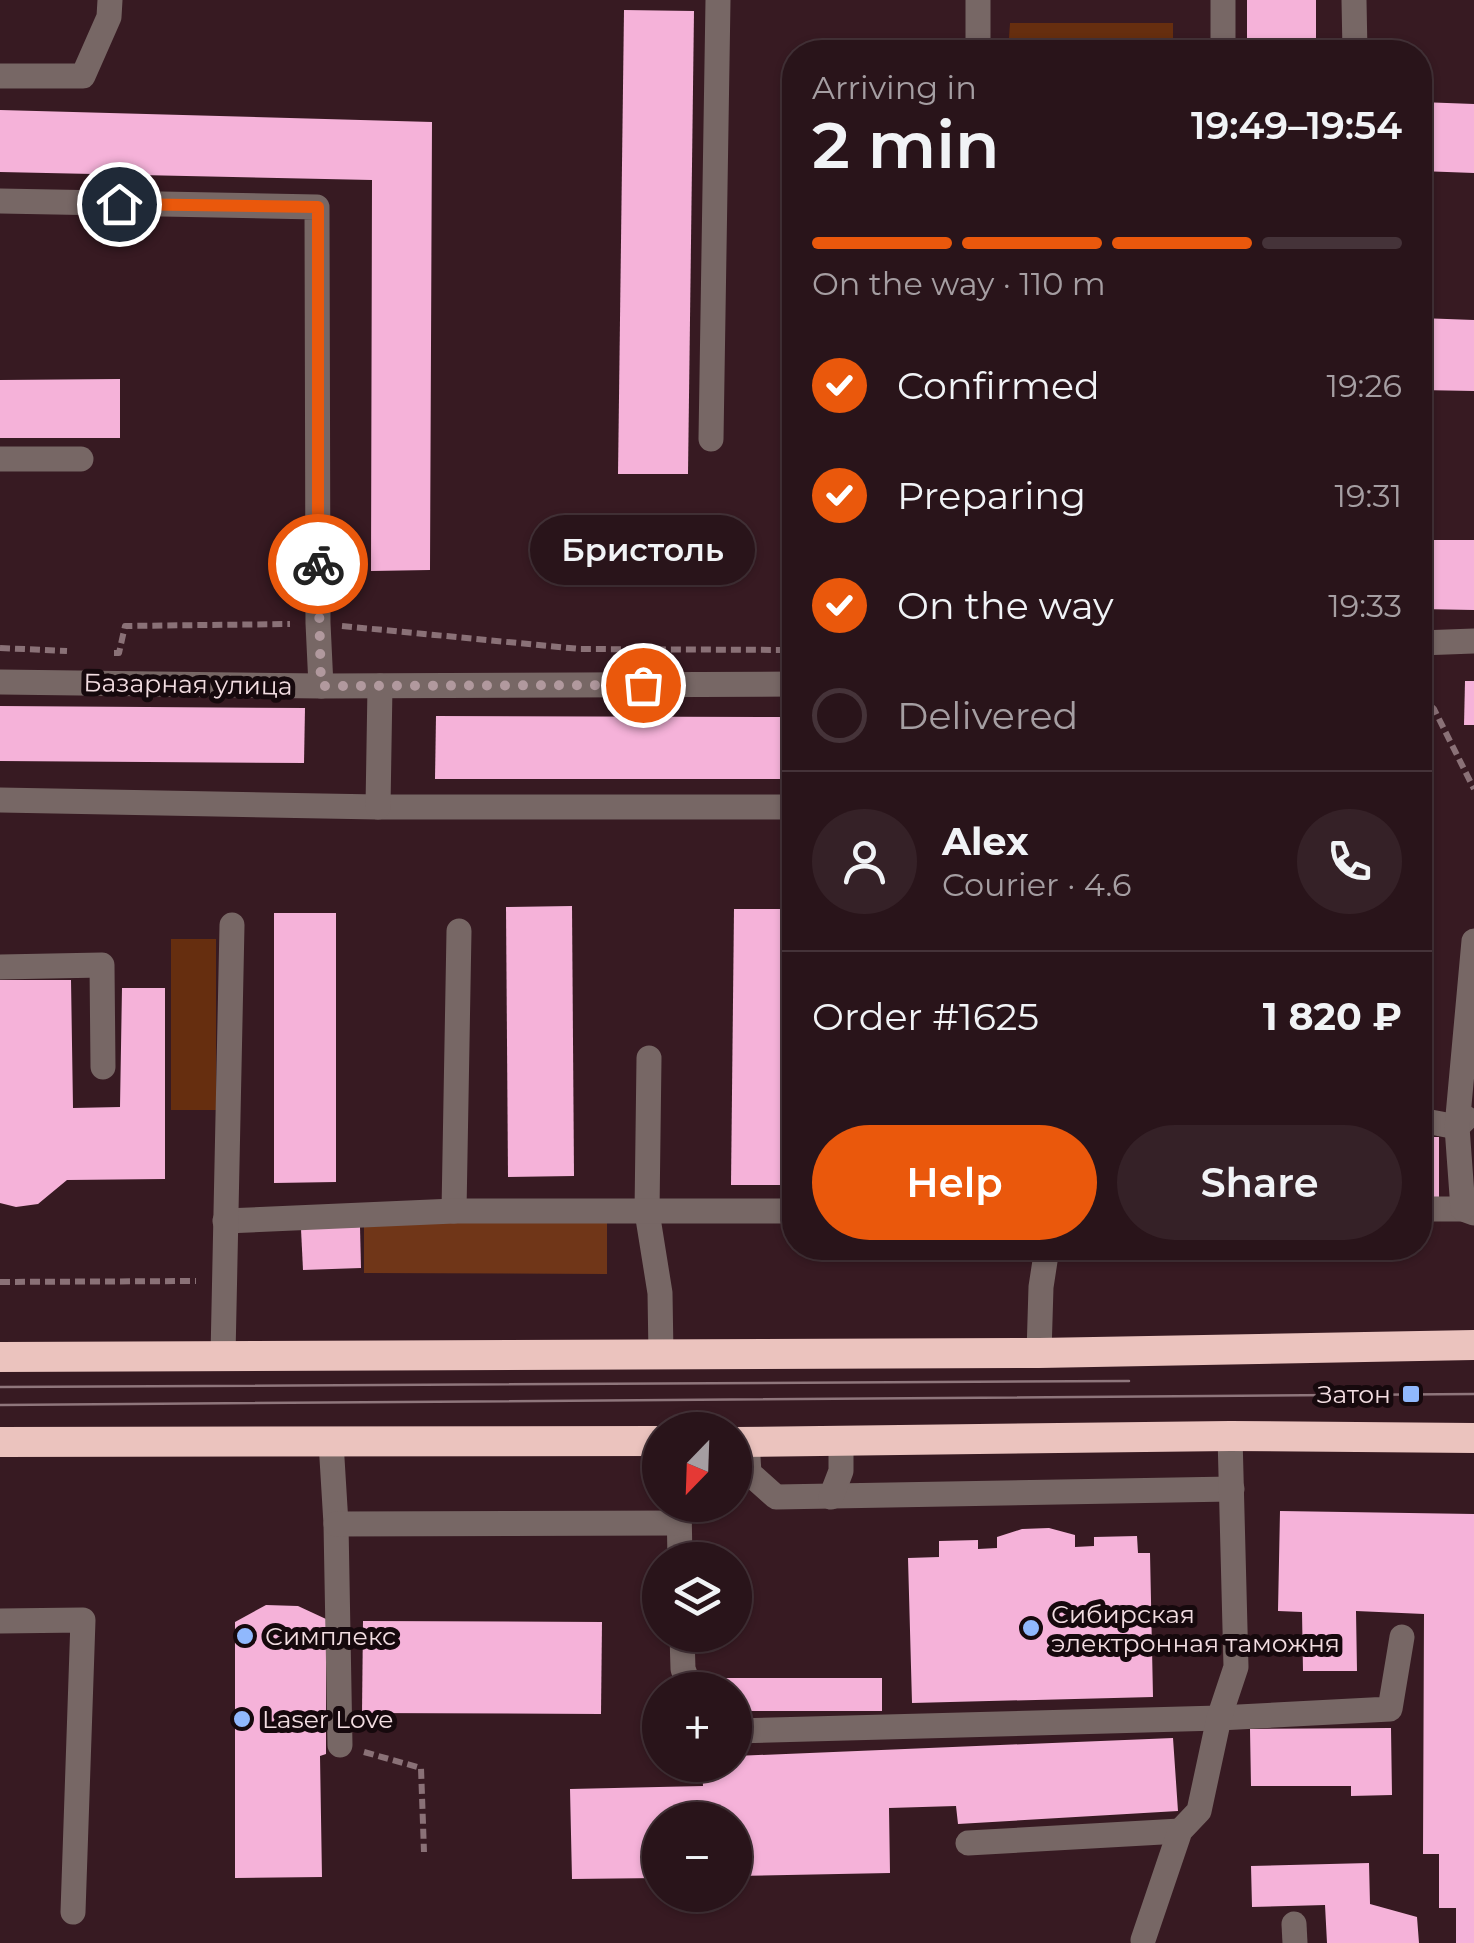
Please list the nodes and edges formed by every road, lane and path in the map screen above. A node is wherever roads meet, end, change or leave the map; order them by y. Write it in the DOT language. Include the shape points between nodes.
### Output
graph roads {
  1 [pos="110,0"];
  2 [pos="718,0"];
  3 [pos="978,0"];
  4 [pos="1223,0"];
  5 [pos="1354,0"];
  6 [pos="978,40"];
  7 [pos="1223,40"];
  8 [pos="1354,40"];
  9 [pos="0,76"];
  10 [pos="0,201"];
  11 [pos="711,439"];
  12 [pos="0,458"];
  13 [pos="81,460"];
  14 [pos="318,623"];
  15 [pos="1474,642"];
  16 [pos="1432,643"];
  17 [pos="0,648"];
  18 [pos="782,650"];
  19 [pos="80,651"];
  20 [pos="100,652"];
  21 [pos="0,682"];
  22 [pos="782,684"];
  23 [pos="321,686"];
  24 [pos="380,686"];
  25 [pos="1432,707"];
  26 [pos="1474,789"];
  27 [pos="0,800"];
  28 [pos="378,807"];
  29 [pos="782,807"];
  30 [pos="232,925"];
  31 [pos="459,931"];
  32 [pos="1474,941"];
  33 [pos="0,968"];
  34 [pos="649,1058"];
  35 [pos="103,1068"];
  36 [pos="1465,1119"];
  37 [pos="1432,1120"];
  38 [pos="1432,1210"];
  39 [pos="454,1211"];
  40 [pos="1468,1211"];
  41 [pos="647,1212"];
  42 [pos="782,1212"];
  43 [pos="225,1221"];
  44 [pos="1045,1260"];
  45 [pos="222,1281"];
  46 [pos="0,1282"];
  47 [pos="1474,1345"];
  48 [pos="1039,1352"];
  49 [pos="661,1355"];
  50 [pos="222,1356"];
  51 [pos="0,1357"];
  52 [pos="1230,1436"];
  53 [pos="1474,1438"];
  54 [pos="642,1441"];
  55 [pos="0,1442"];
  56 [pos="332,1442"];
  57 [pos="752,1442"];
  58 [pos="840,1442"];
  59 [pos="752,1476"];
  60 [pos="1232,1489"];
  61 [pos="831,1498"];
  62 [pos="642,1515"];
  63 [pos="336,1524"];
  64 [pos="0,1621"];
  65 [pos="1402,1637"];
  66 [pos="1220,1718"];
  67 [pos="752,1731"];
  68 [pos="340,1745"];
  69 [pos="1180,1831"];
  70 [pos="968,1843"];
  71 [pos="424,1852"];
  72 [pos="73,1912"];
  73 [pos="1143,1940"];
  1 -- 9 [label="street" via="83,76"];
  2 -- 11 [label="street"];
  3 -- 6 [label="street"];
  4 -- 7 [label="street"];
  5 -- 8 [label="street"];
  10 -- 14 [label="street" via="318,207"];
  12 -- 13 [label="street"];
  14 -- 18 [label="path" via="580,649"];
  14 -- 20 [label="path" via="125,626 120,653"];
  14 -- 23 [label="street"];
  15 -- 16 [label="street"];
  17 -- 19 [label="path"];
  21 -- 23 [label="street, Базарная улица"];
  22 -- 24 [label="street, Базарная улица"];
  23 -- 24 [label="street, Базарная улица"];
  24 -- 28 [label="street"];
  25 -- 26 [label="path"];
  27 -- 28 [label="street"];
  28 -- 29 [label="street"];
  30 -- 43 [label="street"];
  31 -- 39 [label="street"];
  32 -- 36 [label="street"];
  33 -- 35 [label="street" via="102,965"];
  34 -- 41 [label="street"];
  36 -- 37 [label="street"];
  36 -- 40 [label="street"];
  38 -- 40 [label="street"];
  39 -- 41 [label="street"];
  39 -- 43 [label="street"];
  41 -- 42 [label="street"];
  41 -- 49 [label="street" via="660,1293"];
  43 -- 45 [label="street"];
  44 -- 48 [label="street"];
  45 -- 46 [label="path"];
  45 -- 50 [label="street"];
  47 -- 48 [label="highway"];
  48 -- 49 [label="highway"];
  49 -- 50 [label="highway"];
  50 -- 51 [label="highway"];
  52 -- 53 [label="highway"];
  52 -- 58 [label="highway"];
  52 -- 60 [label="street"];
  54 -- 56 [label="highway"];
  55 -- 56 [label="highway"];
  56 -- 63 [label="street"];
  57 -- 58 [label="highway"];
  58 -- 61 [label="street" via="841,1471"];
  59 -- 61 [label="street" via="776,1497"];
  60 -- 61 [label="street"];
  60 -- 66 [label="street" via="1236,1668"];
  62 -- 63 [label="street"];
  63 -- 68 [label="street"];
  64 -- 72 [label="street" via="83,1620"];
  65 -- 66 [label="street" via="1390,1709"];
  66 -- 67 [label="street"];
  66 -- 69 [label="street" via="1199,1811"];
  68 -- 71 [label="path" via="421,1768"];
  69 -- 70 [label="street"];
  69 -- 73 [label="street"];
}
